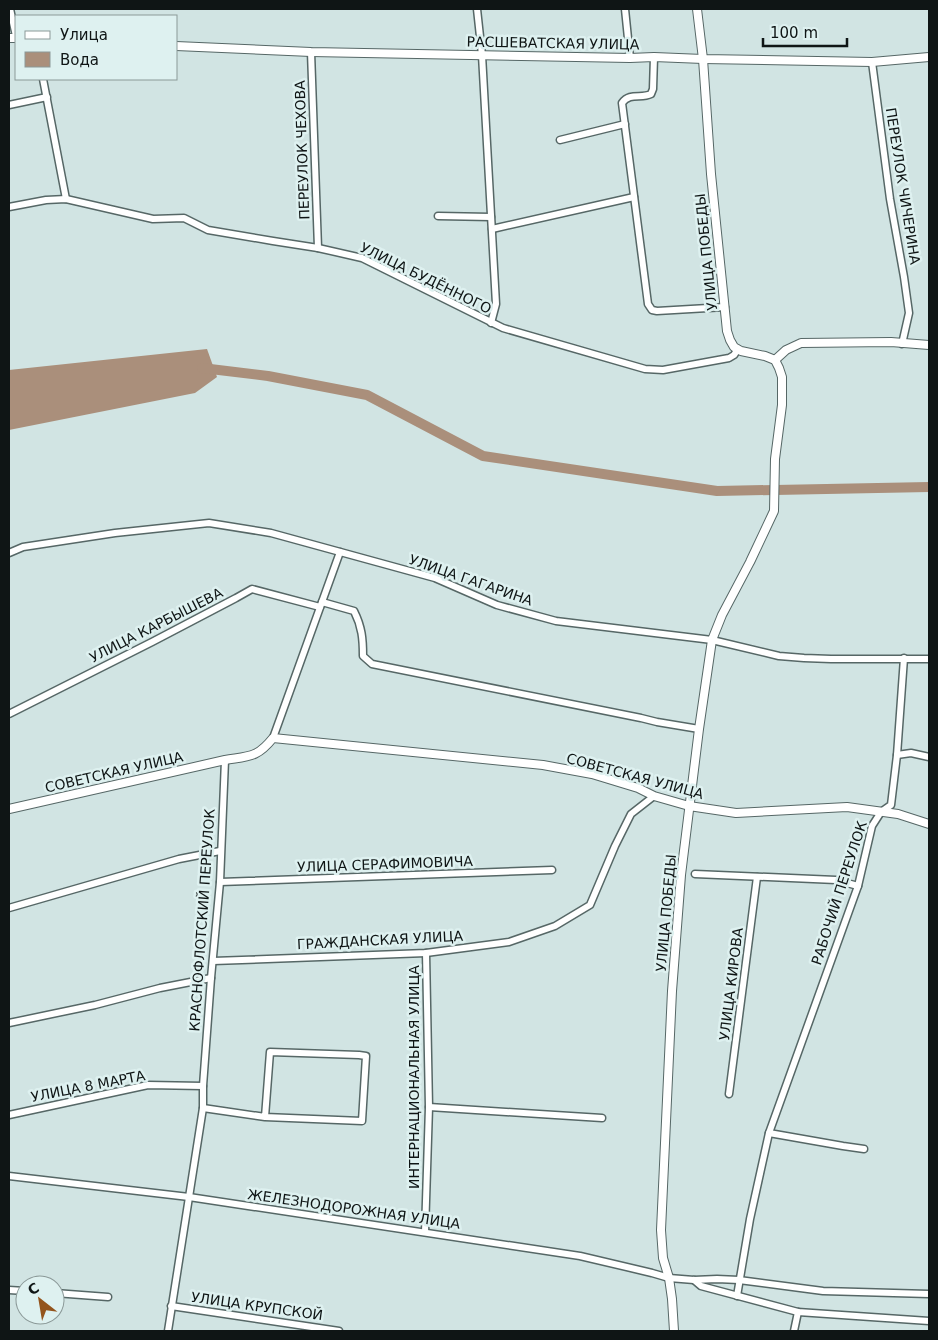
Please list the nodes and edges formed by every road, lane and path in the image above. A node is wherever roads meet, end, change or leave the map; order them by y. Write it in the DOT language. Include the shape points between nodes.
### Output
graph roads {
  1 [pos="10,9"];
  2 [pos="477,9"];
  3 [pos="625,9"];
  4 [pos="697,9"];
  5 [pos="15,32"];
  6 [pos="178,46"];
  7 [pos="311,52"];
  8 [pos="482,55"];
  9 [pos="654,57"];
  10 [pos="929,57"];
  11 [pos="630,58"];
  12 [pos="703,59"];
  13 [pos="872,62"];
  14 [pos="43,80"];
  15 [pos="46,97"];
  16 [pos="9,105"];
  17 [pos="625,124"];
  18 [pos="560,140"];
  19 [pos="634,197"];
  20 [pos="66,199"];
  21 [pos="9,207"];
  22 [pos="438,216"];
  23 [pos="491,217"];
  24 [pos="492,228"];
  25 [pos="318,248"];
  26 [pos="725,308"];
  27 [pos="491,323"];
  28 [pos="902,344"];
  29 [pos="929,345"];
  30 [pos="738,349"];
  31 [pos="775,360"];
  32 [pos="340,552"];
  33 [pos="9,553"];
  34 [pos="321,604"];
  35 [pos="712,640"];
  36 [pos="904,658"];
  37 [pos="929,658"];
  38 [pos="9,714"];
  39 [pos="698,729"];
  40 [pos="273,738"];
  41 [pos="898,755"];
  42 [pos="929,757"];
  43 [pos="225,760"];
  44 [pos="654,796"];
  45 [pos="689,806"];
  46 [pos="9,809"];
  47 [pos="881,812"];
  48 [pos="929,824"];
  49 [pos="220,851"];
  50 [pos="552,870"];
  51 [pos="695,874"];
  52 [pos="757,877"];
  53 [pos="220,882"];
  54 [pos="858,886"];
  55 [pos="9,908"];
  56 [pos="426,953"];
  57 [pos="213,961"];
  58 [pos="211,978"];
  59 [pos="9,1023"];
  60 [pos="203,1086"];
  61 [pos="729,1094"];
  62 [pos="429,1107"];
  63 [pos="203,1108"];
  64 [pos="9,1115"];
  65 [pos="265,1117"];
  66 [pos="602,1118"];
  67 [pos="769,1133"];
  68 [pos="864,1149"];
  69 [pos="9,1176"];
  70 [pos="189,1197"];
  71 [pos="425,1232"];
  72 [pos="669,1278"];
  73 [pos="694,1280"];
  74 [pos="739,1280"];
  75 [pos="65,1294"];
  76 [pos="929,1294"];
  77 [pos="737,1296"];
  78 [pos="108,1297"];
  79 [pos="171,1306"];
  80 [pos="798,1312"];
  81 [pos="929,1321"];
  82 [pos="168,1331"];
  83 [pos="339,1331"];
  84 [pos="674,1331"];
  85 [pos="794,1331"];
  1 -- 5 [label="street"];
  2 -- 8 [label="street"];
  3 -- 11 [label="street"];
  4 -- 12 [label="street, УЛИЦА ПОБЕДЫ"];
  6 -- 7 [label="street, РАСШЕВАТСКАЯ УЛИЦА"];
  7 -- 8 [label="street, РАСШЕВАТСКАЯ УЛИЦА"];
  7 -- 25 [label="street, ПЕРЕУЛОК ЧЕХОВА"];
  8 -- 11 [label="street, РАСШЕВАТСКАЯ УЛИЦА"];
  8 -- 23 [label="street"];
  9 -- 11 [label="street, РАСШЕВАТСКАЯ УЛИЦА"];
  9 -- 12 [label="street, РАСШЕВАТСКАЯ УЛИЦА"];
  9 -- 17 [label="street" via="651,94 626,98 622,103"];
  10 -- 13 [label="street, РАСШЕВАТСКАЯ УЛИЦА"];
  12 -- 13 [label="street, РАСШЕВАТСКАЯ УЛИЦА"];
  12 -- 26 [label="street, УЛИЦА ПОБЕДЫ"];
  13 -- 28 [label="street, ПЕРЕУЛОК ЧИЧЕРИНА" via="909,313"];
  14 -- 15 [label="street"];
  15 -- 16 [label="street"];
  15 -- 20 [label="street"];
  17 -- 18 [label="street"];
  17 -- 19 [label="street"];
  19 -- 24 [label="street"];
  19 -- 26 [label="street" via="648,304 652,310"];
  20 -- 21 [label="street, УЛИЦА БУДЁННОГО"];
  20 -- 25 [label="street, УЛИЦА БУДЁННОГО" via="153,219 184,218 208,230"];
  22 -- 23 [label="street"];
  23 -- 24 [label="street"];
  24 -- 27 [label="street" via="496,304"];
  25 -- 27 [label="street, УЛИЦА БУДЁННОГО" via="362,258"];
  26 -- 30 [label="street, УЛИЦА ПОБЕДЫ" via="727,332"];
  27 -- 30 [label="street, УЛИЦА БУДЁННОГО" via="645,369 664,370 729,358"];
  28 -- 29 [label="street"];
  28 -- 31 [label="street" via="801,343"];
  30 -- 31 [label="street"];
  31 -- 35 [label="street, УЛИЦА ПОБЕДЫ" via="782,377 782,405 774,459 774,512"];
  32 -- 33 [label="street, УЛИЦА ГАГАРИНА" via="271,534 208,523 23,547"];
  32 -- 34 [label="street"];
  32 -- 35 [label="street, УЛИЦА ГАГАРИНА" via="435,578 497,605 556,621"];
  34 -- 38 [label="street, УЛИЦА КАРБЫШЕВА" via="252,589"];
  34 -- 39 [label="street, УЛИЦА КАРБЫШЕВА" via="354,611 360,623 363,656 372,664"];
  34 -- 40 [label="street"];
  35 -- 36 [label="street, УЛИЦА ГАГАРИНА" via="779,656"];
  35 -- 39 [label="street, УЛИЦА ПОБЕДЫ"];
  36 -- 37 [label="street, УЛИЦА ГАГАРИНА"];
  36 -- 41 [label="street, РАБОЧИЙ ПЕРЕУЛОК"];
  39 -- 45 [label="street, УЛИЦА ПОБЕДЫ"];
  40 -- 43 [label="street" via="260,752"];
  40 -- 44 [label="street, СОВЕТСКАЯ УЛИЦА" via="543,765 592,774"];
  41 -- 42 [label="street" via="911,753"];
  41 -- 47 [label="street, РАБОЧИЙ ПЕРЕУЛОК" via="891,805"];
  43 -- 46 [label="street, СОВЕТСКАЯ УЛИЦА"];
  43 -- 49 [label="street, КРАСНОФЛОТСКИЙ ПЕРЕУЛОК"];
  44 -- 45 [label="street, СОВЕТСКАЯ УЛИЦА"];
  44 -- 56 [label="street, ГРАЖДАНСКАЯ УЛИЦА" via="632,814 590,905 555,926 509,942"];
  45 -- 47 [label="street, СОВЕТСКАЯ УЛИЦА" via="736,812 847,807"];
  45 -- 72 [label="street, УЛИЦА ПОБЕДЫ" via="672,991 661,1230"];
  47 -- 48 [label="street, СОВЕТСКАЯ УЛИЦА"];
  47 -- 54 [label="street, РАБОЧИЙ ПЕРЕУЛОК" via="872,826"];
  49 -- 53 [label="street, КРАСНОФЛОТСКИЙ ПЕРЕУЛОК"];
  49 -- 55 [label="street" via="179,859"];
  50 -- 53 [label="street, УЛИЦА СЕРАФИМОВИЧА"];
  51 -- 52 [label="street"];
  52 -- 54 [label="street" via="836,880"];
  52 -- 61 [label="street, УЛИЦА КИРОВА"];
  53 -- 57 [label="street, КРАСНОФЛОТСКИЙ ПЕРЕУЛОК"];
  54 -- 67 [label="street, РАБОЧИЙ ПЕРЕУЛОК"];
  56 -- 57 [label="street, ГРАЖДАНСКАЯ УЛИЦА"];
  56 -- 62 [label="street, ИНТЕРНАЦИОНАЛЬНАЯ УЛИЦА"];
  57 -- 58 [label="street, КРАСНОФЛОТСКИЙ ПЕРЕУЛОК"];
  58 -- 59 [label="street"];
  58 -- 60 [label="street, КРАСНОФЛОТСКИЙ ПЕРЕУЛОК"];
  60 -- 63 [label="street, КРАСНОФЛОТСКИЙ ПЕРЕУЛОК"];
  60 -- 64 [label="street, УЛИЦА 8 МАРТА" via="148,1085"];
  62 -- 66 [label="street"];
  62 -- 71 [label="street, ИНТЕРНАЦИОНАЛЬНАЯ УЛИЦА"];
  63 -- 65 [label="street"];
  63 -- 70 [label="street, КРАСНОФЛОТСКИЙ ПЕРЕУЛОК"];
  65 -- 65 [label="street" via="270,1052 366,1056 362,1121"];
  67 -- 68 [label="street"];
  67 -- 74 [label="street, РАБОЧИЙ ПЕРЕУЛОК"];
  69 -- 70 [label="street, ЖЕЛЕЗНОДОРОЖНАЯ УЛИЦА"];
  70 -- 71 [label="street, ЖЕЛЕЗНОДОРОЖНАЯ УЛИЦА"];
  70 -- 79 [label="street, КРАСНОФЛОТСКИЙ ПЕРЕУЛОК"];
  71 -- 72 [label="street, ЖЕЛЕЗНОДОРОЖНАЯ УЛИЦА" via="580,1256"];
  72 -- 73 [label="street, ЖЕЛЕЗНОДОРОЖНАЯ УЛИЦА"];
  72 -- 84 [label="street, УЛИЦА ПОБЕДЫ"];
  73 -- 74 [label="street, ЖЕЛЕЗНОДОРОЖНАЯ УЛИЦА"];
  73 -- 77 [label="street, ЖЕЛЕЗНОДОРОЖНАЯ УЛИЦА" via="701,1286"];
  74 -- 76 [label="street, ЖЕЛЕЗНОДОРОЖНАЯ УЛИЦА" via="823,1291"];
  74 -- 77 [label="street, РАБОЧИЙ ПЕРЕУЛОК"];
  75 -- 78 [label="street"];
  77 -- 80 [label="street, ЖЕЛЕЗНОДОРОЖНАЯ УЛИЦА"];
  79 -- 82 [label="street, КРАСНОФЛОТСКИЙ ПЕРЕУЛОК"];
  79 -- 83 [label="street, УЛИЦА КРУПСКОЙ"];
  80 -- 81 [label="street, ЖЕЛЕЗНОДОРОЖНАЯ УЛИЦА"];
  80 -- 85 [label="street"];
}
